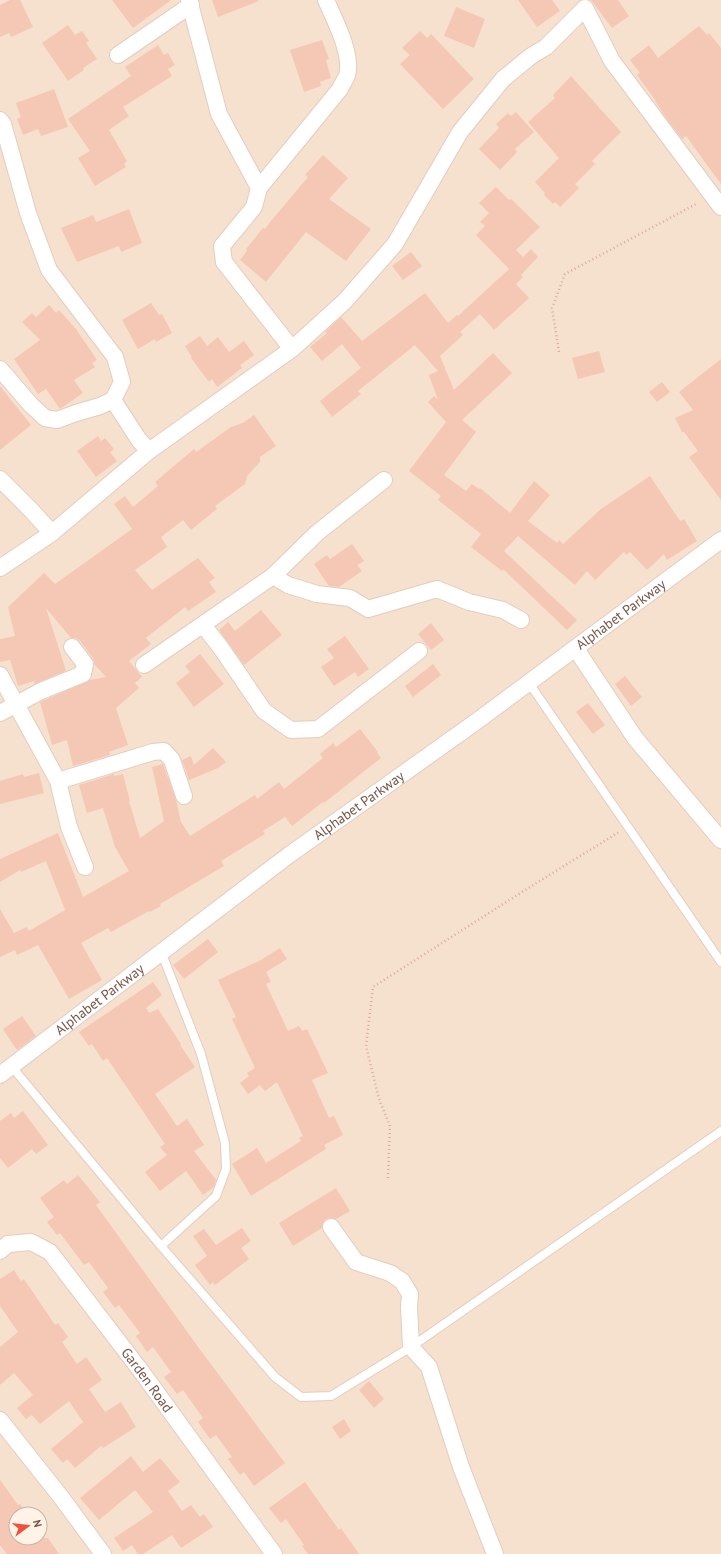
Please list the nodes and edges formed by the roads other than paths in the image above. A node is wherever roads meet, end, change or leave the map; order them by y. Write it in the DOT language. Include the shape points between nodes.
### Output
graph roads {
  1 [pos="326,0"];
  2 [pos="190,2"];
  3 [pos="583,4"];
  4 [pos="118,55"];
  5 [pos="0,120"];
  6 [pos="259,188"];
  7 [pos="717,201"];
  8 [pos="292,349"];
  9 [pos="0,369"];
  10 [pos="113,400"];
  11 [pos="149,451"];
  12 [pos="0,479"];
  13 [pos="384,480"];
  14 [pos="52,533"];
  15 [pos="721,540"];
  16 [pos="0,568"];
  17 [pos="273,576"];
  18 [pos="521,620"];
  19 [pos="203,625"];
  20 [pos="72,647"];
  21 [pos="576,649"];
  22 [pos="419,651"];
  23 [pos="144,665"];
  24 [pos="0,675"];
  25 [pos="529,683"];
  26 [pos="16,705"];
  27 [pos="0,713"];
  28 [pos="58,781"];
  29 [pos="184,796"];
  30 [pos="721,840"];
  31 [pos="85,868"];
  32 [pos="162,954"];
  33 [pos="721,962"];
  34 [pos="6,1071"];
  35 [pos="721,1131"];
  36 [pos="331,1227"];
  37 [pos="161,1246"];
  38 [pos="0,1250"];
  39 [pos="410,1347"];
  40 [pos="0,1420"];
  41 [pos="103,1554"];
  42 [pos="274,1554"];
  43 [pos="495,1554"];
  1 -- 6 [label="street" via="345,47 347,75 340,89"];
  2 -- 4 [label="street"];
  2 -- 6 [label="street" via="219,114"];
  3 -- 7 [label="street" via="612,61"];
  3 -- 8 [label="street" via="546,47 504,79 460,132 395,244 345,301"];
  5 -- 10 [label="street" via="28,213 49,270 115,357 122,382"];
  6 -- 8 [label="street" via="254,207 222,246 224,262"];
  8 -- 11 [label="street"];
  9 -- 10 [label="street" via="45,418 57,420"];
  10 -- 11 [label="street"];
  11 -- 14 [label="street"];
  12 -- 14 [label="street"];
  13 -- 17 [label="street" via="317,533"];
  14 -- 16 [label="street"];
  15 -- 21 [label="street, Alphabet Parkway"];
  17 -- 18 [label="street" via="288,585 317,594 350,598 368,609 438,589 469,602 503,610"];
  17 -- 19 [label="street"];
  19 -- 22 [label="street" via="264,711 291,730 318,729"];
  19 -- 23 [label="street"];
  20 -- 26 [label="street" via="85,664 83,674 41,691"];
  21 -- 25 [label="street, Alphabet Parkway"];
  21 -- 30 [label="street" via="635,738"];
  24 -- 26 [label="street"];
  25 -- 32 [label="street, Alphabet Parkway" via="289,856"];
  25 -- 33 [label="lane"];
  26 -- 27 [label="street"];
  26 -- 28 [label="street"];
  28 -- 29 [label="street" via="153,752 164,751 172,760"];
  28 -- 31 [label="street" via="69,827"];
  32 -- 34 [label="street, Alphabet Parkway"];
  32 -- 37 [label="lane" via="201,1054 225,1143 226,1169 216,1196"];
  34 -- 37 [label="lane"];
  35 -- 39 [label="lane"];
  36 -- 39 [label="street" via="356,1262 390,1273 402,1281 410,1294"];
  37 -- 39 [label="lane" via="275,1377 300,1397 331,1396"];
  38 -- 42 [label="street, Garden Road" via="8,1244 31,1242 50,1252 141,1371"];
  39 -- 43 [label="street" via="429,1367 461,1467"];
  40 -- 41 [label="street"];
}
